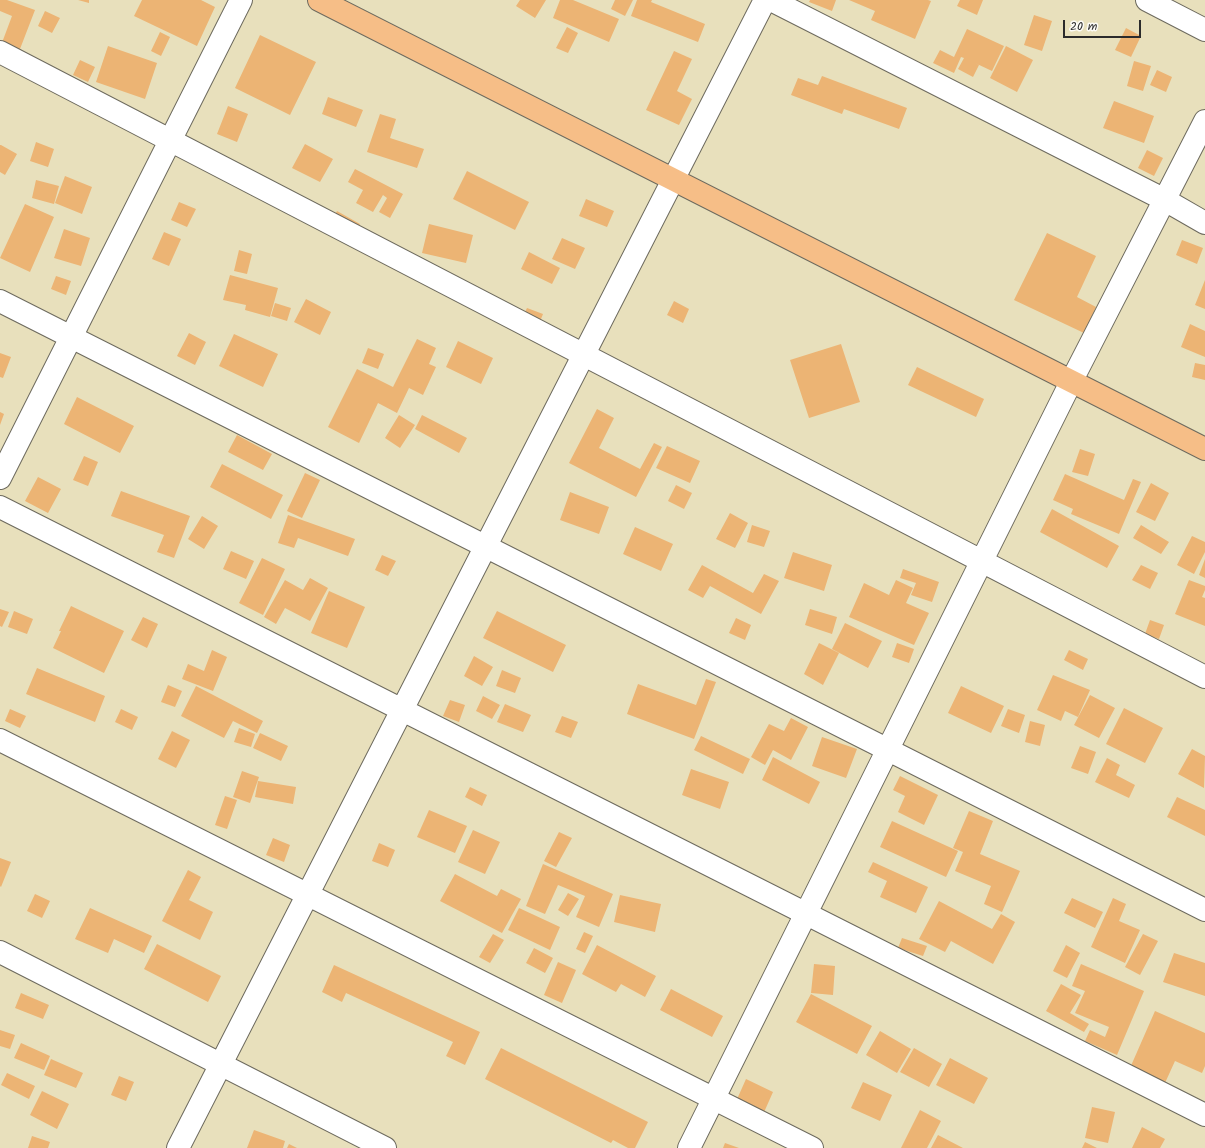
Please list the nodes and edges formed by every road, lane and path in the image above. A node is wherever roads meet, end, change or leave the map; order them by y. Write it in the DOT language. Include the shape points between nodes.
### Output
graph roads {
  1 [pos="241,0"];
  2 [pos="319,0"];
  3 [pos="765,0"];
  4 [pos="771,0"];
  5 [pos="1147,0"];
  6 [pos="1205,30"];
  7 [pos="0,52"];
  8 [pos="1205,122"];
  9 [pos="170,140"];
  10 [pos="673,180"];
  11 [pos="1165,200"];
  12 [pos="1205,222"];
  13 [pos="0,301"];
  14 [pos="71,337"];
  15 [pos="584,355"];
  16 [pos="1071,382"];
  17 [pos="1205,449"];
  18 [pos="0,478"];
  19 [pos="0,507"];
  20 [pos="486,547"];
  21 [pos="982,561"];
  22 [pos="1205,677"];
  23 [pos="402,710"];
  24 [pos="0,740"];
  25 [pos="888,750"];
  26 [pos="308,895"];
  27 [pos="1205,910"];
  28 [pos="806,914"];
  29 [pos="0,952"];
  30 [pos="221,1064"];
  31 [pos="714,1099"];
  32 [pos="1205,1115"];
  33 [pos="178,1148"];
  34 [pos="385,1148"];
  35 [pos="689,1148"];
  36 [pos="812,1148"];
  1 -- 9 [label="street"];
  2 -- 10 [label="main road"];
  3 -- 10 [label="street"];
  4 -- 11 [label="street"];
  5 -- 6 [label="street"];
  7 -- 9 [label="street"];
  8 -- 11 [label="street"];
  9 -- 14 [label="street"];
  9 -- 15 [label="street"];
  10 -- 15 [label="street"];
  10 -- 16 [label="main road"];
  11 -- 12 [label="street"];
  11 -- 16 [label="street"];
  13 -- 14 [label="street"];
  14 -- 18 [label="street"];
  14 -- 20 [label="street"];
  15 -- 20 [label="street"];
  15 -- 21 [label="street"];
  16 -- 17 [label="main road"];
  16 -- 21 [label="street"];
  19 -- 23 [label="street"];
  20 -- 23 [label="street"];
  20 -- 25 [label="street"];
  21 -- 22 [label="street"];
  21 -- 25 [label="street"];
  23 -- 26 [label="street"];
  23 -- 28 [label="street"];
  24 -- 26 [label="street"];
  25 -- 27 [label="street"];
  25 -- 28 [label="street"];
  26 -- 30 [label="street"];
  26 -- 31 [label="street"];
  28 -- 31 [label="street"];
  28 -- 32 [label="street"];
  29 -- 30 [label="street"];
  30 -- 33 [label="street"];
  30 -- 34 [label="street"];
  31 -- 35 [label="street"];
  31 -- 36 [label="street"];
}
